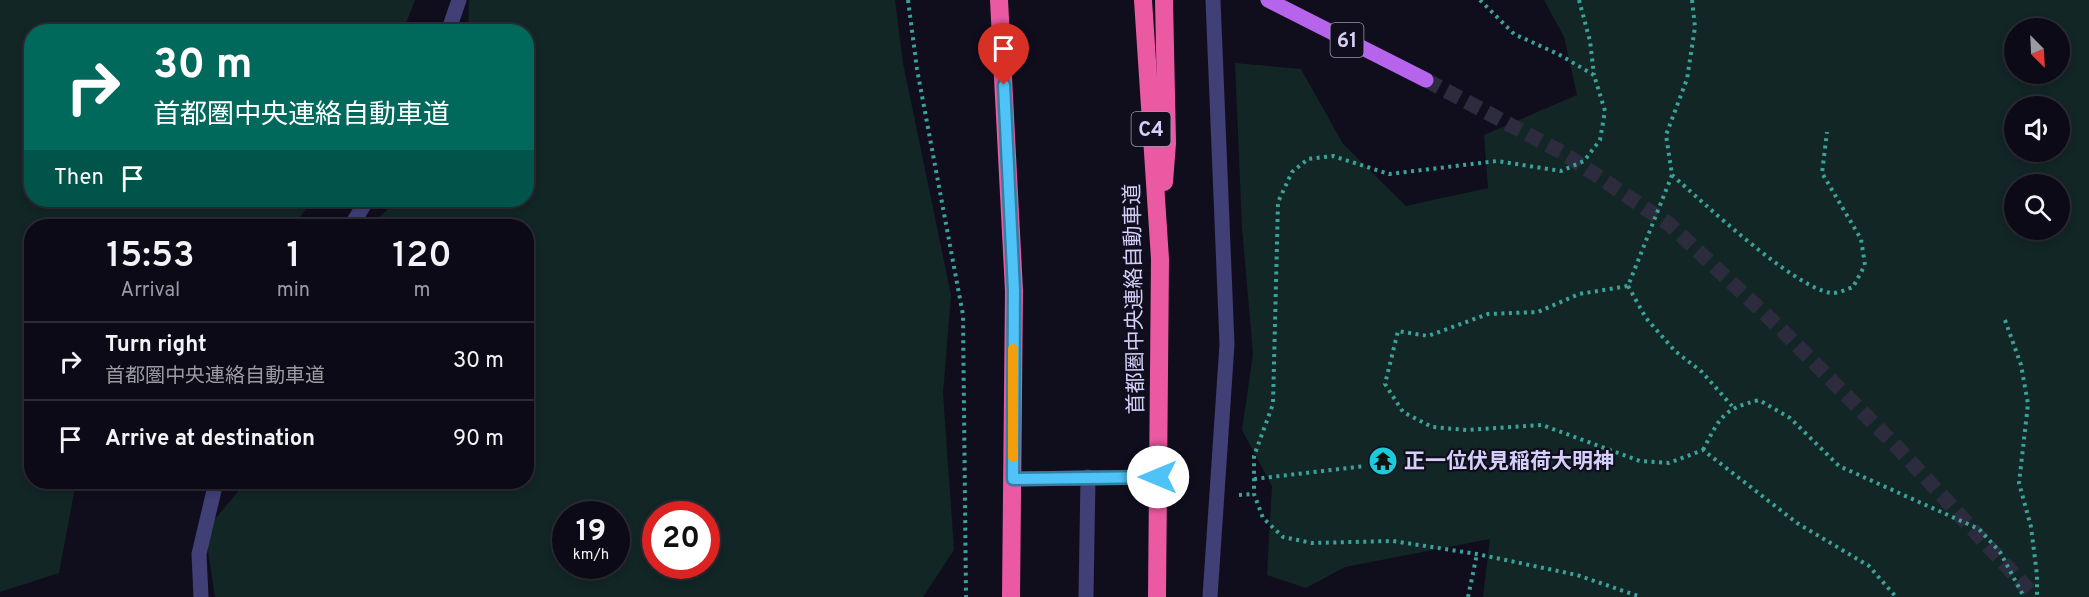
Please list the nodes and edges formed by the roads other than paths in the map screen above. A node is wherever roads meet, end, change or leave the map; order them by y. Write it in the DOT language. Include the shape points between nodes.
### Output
graph roads {
  1 [pos="459,0"];
  2 [pos="1143,0"];
  3 [pos="1164,0"];
  4 [pos="1214,0"];
  5 [pos="1271,1"];
  6 [pos="999,5"];
  7 [pos="451,24"];
  8 [pos="1426,80"];
  9 [pos="1160,259"];
  10 [pos="1088,477"];
  11 [pos="1158,477"];
  12 [pos="1013,479"];
  13 [pos="214,489"];
  14 [pos="201,597"];
  15 [pos="1011,597"];
  16 [pos="1086,597"];
  17 [pos="1157,597"];
  18 [pos="1210,597"];
  1 -- 7 [label="street"];
  2 -- 9 [label="highway, 首都圏中央連絡自動車道 / C4"];
  3 -- 9 [label="highway" via="1167,143"];
  4 -- 18 [label="street" via="1227,344"];
  5 -- 8 [label="main road, 61"];
  6 -- 12 [label="highway" via="1014,291"];
  9 -- 11 [label="highway, 首都圏中央連絡自動車道 / C4"];
  10 -- 11 [label="street"];
  10 -- 12 [label="street"];
  10 -- 16 [label="street"];
  11 -- 17 [label="highway, 首都圏中央連絡自動車道 / C4"];
  12 -- 15 [label="highway"];
  13 -- 14 [label="street" via="198,554"];
}
